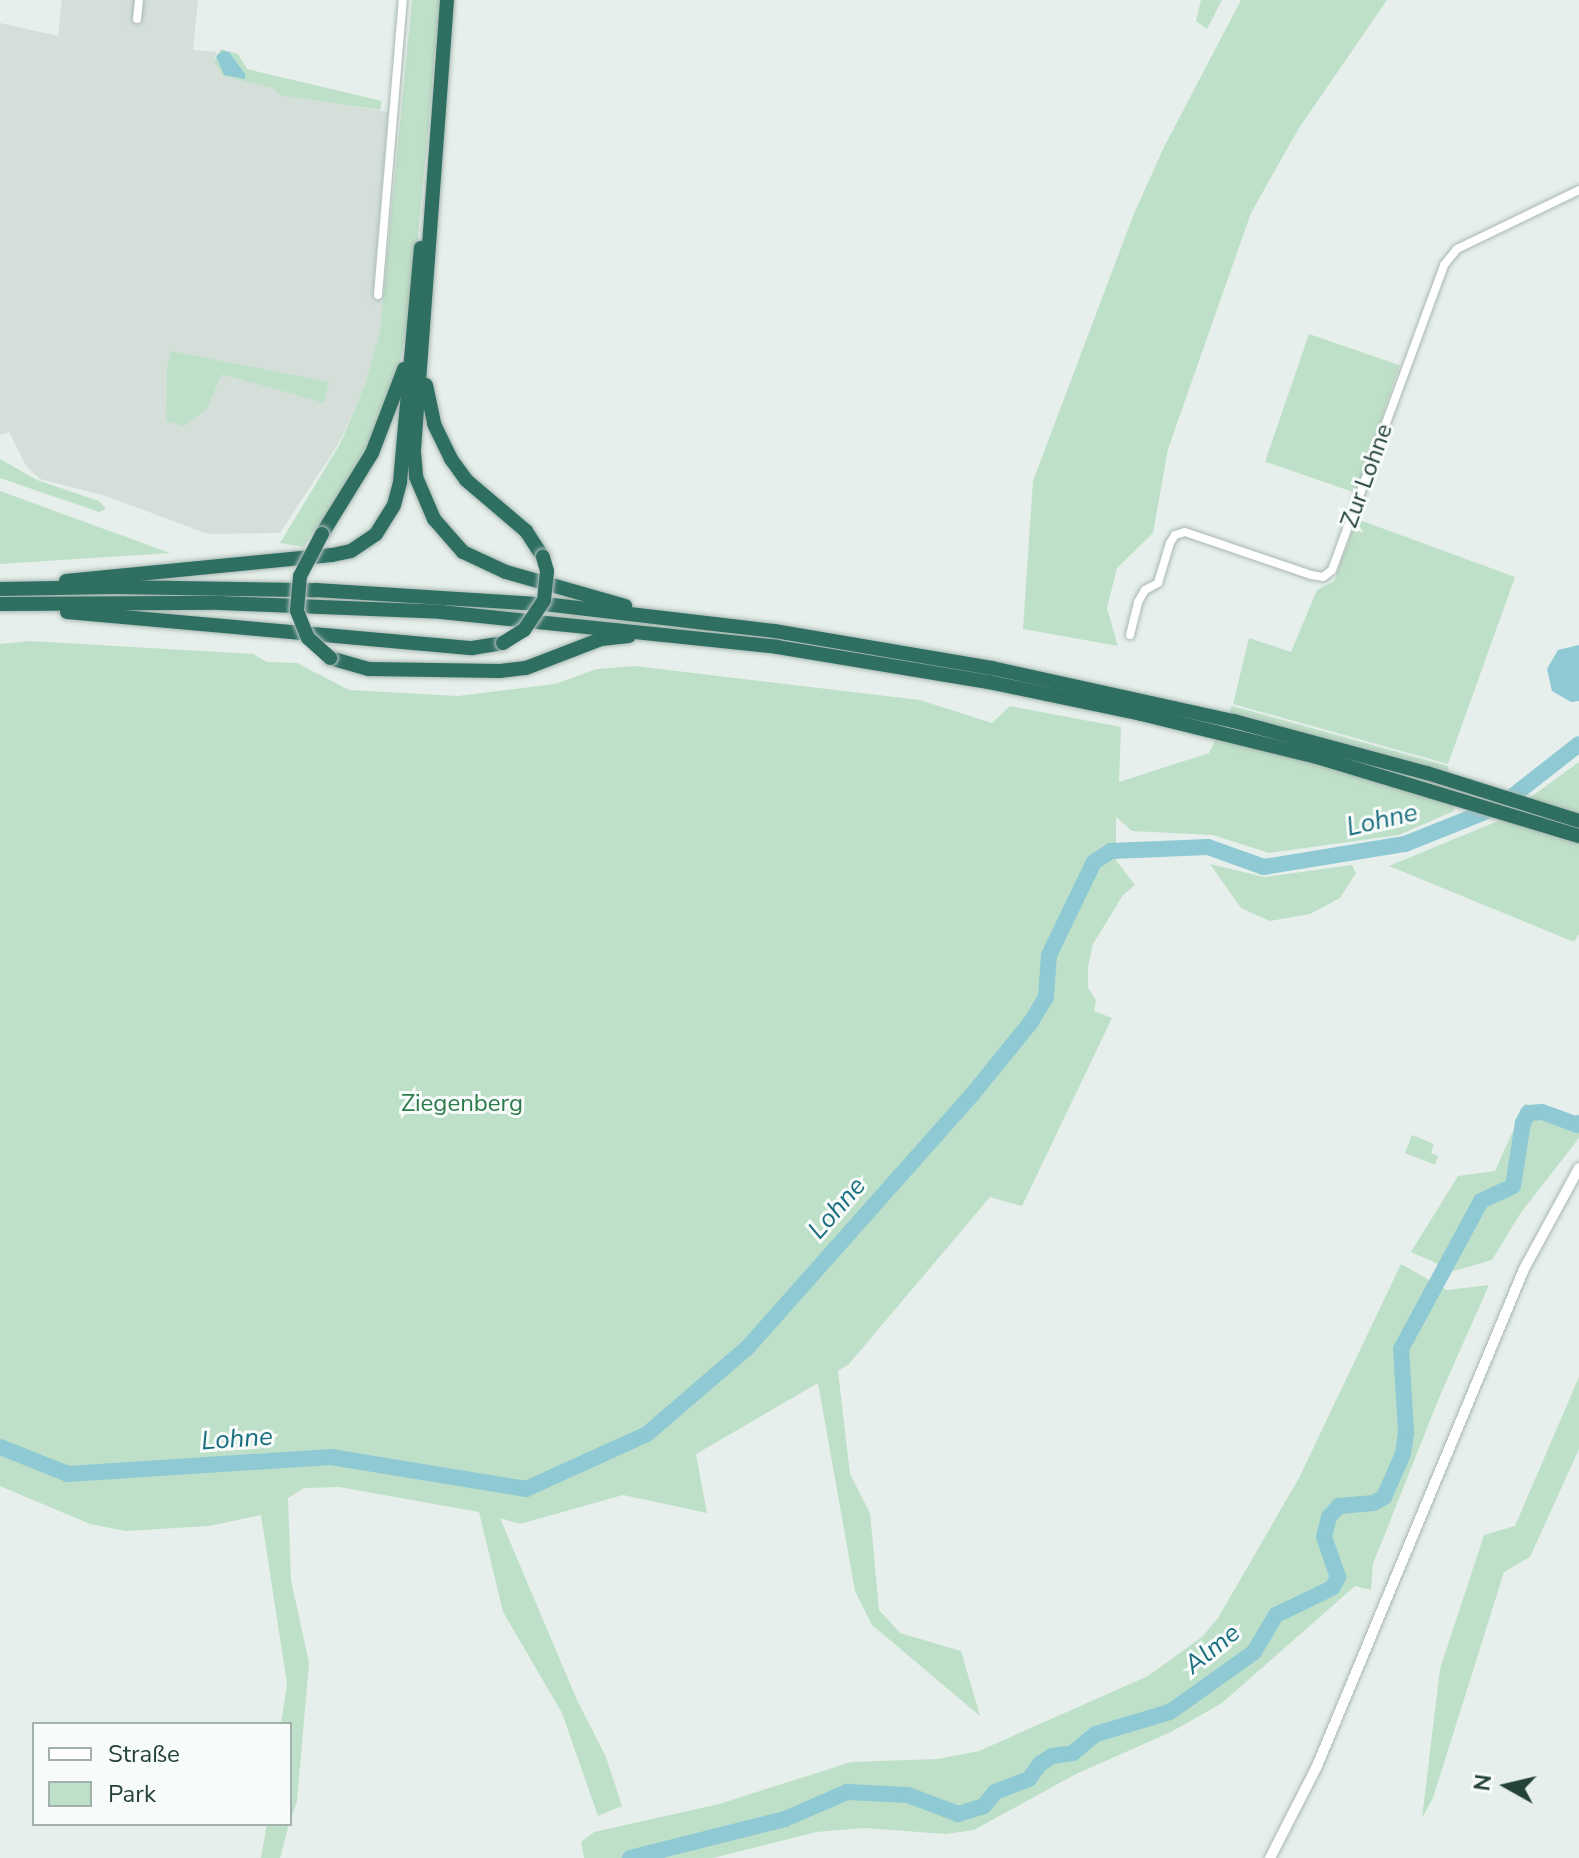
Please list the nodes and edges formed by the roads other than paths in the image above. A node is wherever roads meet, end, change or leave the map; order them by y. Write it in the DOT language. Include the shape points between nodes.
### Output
graph roads {
  1 [pos="139,0"];
  2 [pos="403,0"];
  3 [pos="447,0"];
  4 [pos="137,19"];
  5 [pos="436,128"];
  6 [pos="1579,190"];
  7 [pos="378,295"];
  8 [pos="425,326"];
  9 [pos="413,338"];
  10 [pos="46,588"];
  11 [pos="0,589"];
  12 [pos="4,604"];
  13 [pos="655,616"];
  14 [pos="665,633"];
  15 [pos="1130,635"];
  16 [pos="990,675"];
  17 [pos="1579,821"];
  18 [pos="1579,836"];
  19 [pos="1579,1168"];
  20 [pos="1270,1858"];
  1 -- 4 [label="street"];
  2 -- 7 [label="street"];
  3 -- 5 [label="highway"];
  5 -- 8 [label="highway"];
  5 -- 9 [label="highway"];
  6 -- 15 [label="street, Zur Lohne" via="1457,249 1444,265 1332,570 1323,577 1311,575 1185,532 1175,535 1158,583 1138,602"];
  8 -- 12 [label="highway, bridge" via="427,397 440,442 466,480 526,531 543,557 544,600 524,630 503,643 472,648 26,611"];
  8 -- 13 [label="highway" via="416,477 448,537 484,564"];
  9 -- 10 [label="highway" via="400,482 385,523 367,543 332,555 81,578"];
  9 -- 14 [label="highway, bridge" via="372,453 300,576 297,611 308,638 330,658 368,669 500,671 526,668 601,639"];
  10 -- 11 [label="highway"];
  10 -- 13 [label="highway" via="330,591"];
  12 -- 14 [label="highway" via="313,605"];
  13 -- 16 [label="highway" via="850,643"];
  14 -- 16 [label="highway"];
  16 -- 17 [label="highway" via="1145,700 1323,743"];
  16 -- 18 [label="highway" via="1317,757"];
  19 -- 20 [label="street" via="1524,1269 1317,1766"];
}
